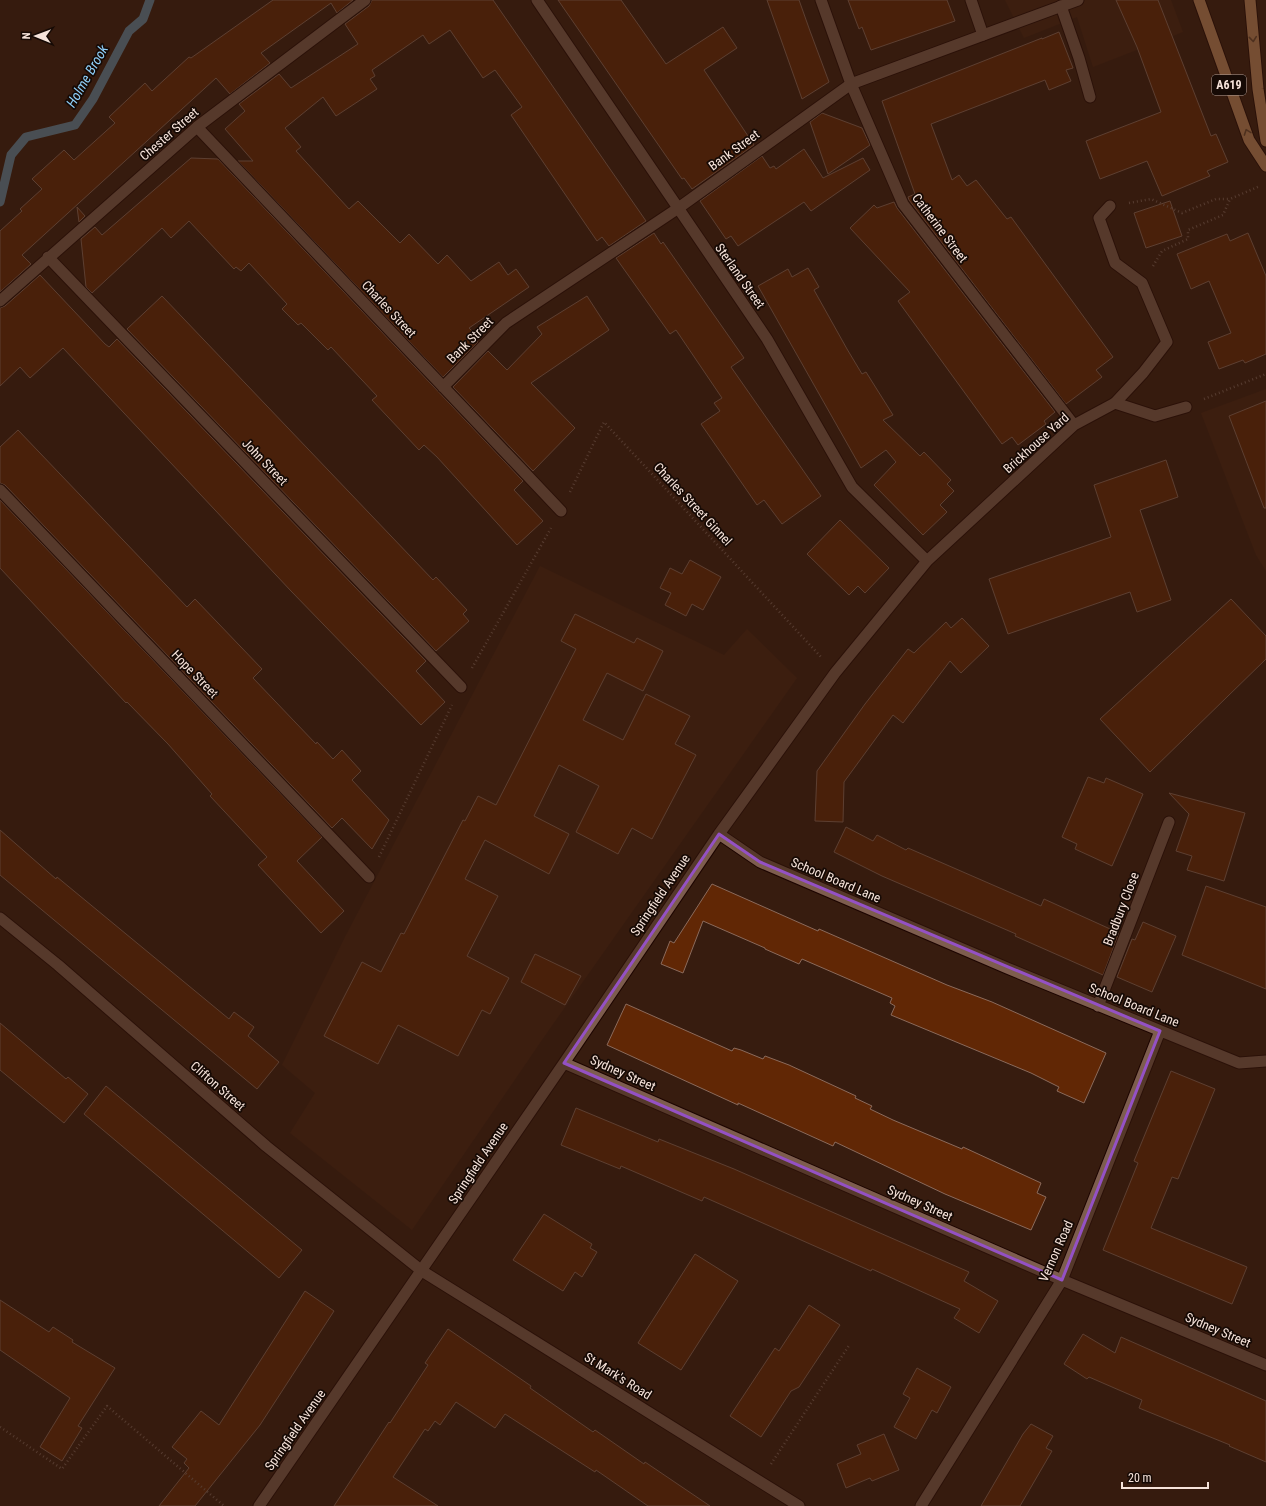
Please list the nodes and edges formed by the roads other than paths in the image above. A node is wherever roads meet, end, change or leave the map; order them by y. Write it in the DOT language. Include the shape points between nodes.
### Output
graph roads {
  1 [pos="365,0"];
  2 [pos="537,0"];
  3 [pos="821,0"];
  4 [pos="970,0"];
  5 [pos="1078,0"];
  6 [pos="1199,0"];
  7 [pos="1250,0"];
  8 [pos="1061,6"];
  9 [pos="984,35"];
  10 [pos="851,84"];
  11 [pos="1090,98"];
  12 [pos="197,127"];
  13 [pos="1266,141"];
  14 [pos="1266,166"];
  15 [pos="1110,206"];
  16 [pos="677,209"];
  17 [pos="48,257"];
  18 [pos="0,301"];
  19 [pos="443,387"];
  20 [pos="1116,403"];
  21 [pos="1186,407"];
  22 [pos="1074,425"];
  23 [pos="0,490"];
  24 [pos="561,510"];
  25 [pos="927,561"];
  26 [pos="461,687"];
  27 [pos="1169,822"];
  28 [pos="718,834"];
  29 [pos="369,877"];
  30 [pos="0,918"];
  31 [pos="1098,1006"];
  32 [pos="1160,1031"];
  33 [pos="1266,1060"];
  34 [pos="564,1063"];
  35 [pos="422,1271"];
  36 [pos="1062,1280"];
  37 [pos="1266,1366"];
  38 [pos="259,1506"];
  39 [pos="800,1506"];
  40 [pos="921,1506"];
  1 -- 12 [label="street, Chester Street"];
  2 -- 16 [label="street, Sterland Street"];
  3 -- 10 [label="street, Catherine Street"];
  4 -- 9 [label="street"];
  5 -- 8 [label="street, Bank Street"];
  14 -- 6 [label="highway, A619, one-way" via="1249,140"];
  7 -- 13 [label="highway, A619, one-way" via="1258,89"];
  8 -- 9 [label="street, Bank Street"];
  8 -- 11 [label="street" via="1080,58"];
  9 -- 10 [label="street, Bank Street"];
  10 -- 16 [label="street, Bank Street"];
  10 -- 22 [label="street, Catherine Street" via="903,204"];
  12 -- 17 [label="street, Chester Street"];
  12 -- 19 [label="street, Charles Street"];
  15 -- 20 [label="street" via="1099,218 1115,263 1142,283 1167,342"];
  16 -- 19 [label="street, Bank Street" via="506,324"];
  16 -- 25 [label="street, Sterland Street" via="767,339 852,487"];
  17 -- 18 [label="street, Chester Street"];
  17 -- 26 [label="street, John Street"];
  19 -- 24 [label="street, Charles Street"];
  20 -- 21 [label="street" via="1155,416"];
  20 -- 22 [label="street, Brickhouse Yard"];
  22 -- 25 [label="street, Brickhouse Yard"];
  23 -- 29 [label="street, Hope Street"];
  25 -- 28 [label="street" via="835,672"];
  27 -- 31 [label="street, Bradbury Close"];
  28 -- 31 [label="street, School Board Lane" via="760,862"];
  28 -- 34 [label="street, Springfield Avenue"];
  30 -- 35 [label="street, Clifton Street" via="58,965 266,1146"];
  31 -- 32 [label="street, School Board Lane"];
  32 -- 33 [label="street, School Board Lane" via="1240,1063"];
  32 -- 36 [label="street, Vernon Road"];
  34 -- 35 [label="street, Springfield Avenue"];
  34 -- 36 [label="street, Sydney Street"];
  35 -- 38 [label="street, Springfield Avenue"];
  35 -- 39 [label="street, St Mark's Road"];
  36 -- 37 [label="street, Sydney Street"];
  36 -- 40 [label="street, Vernon Road"];
}
